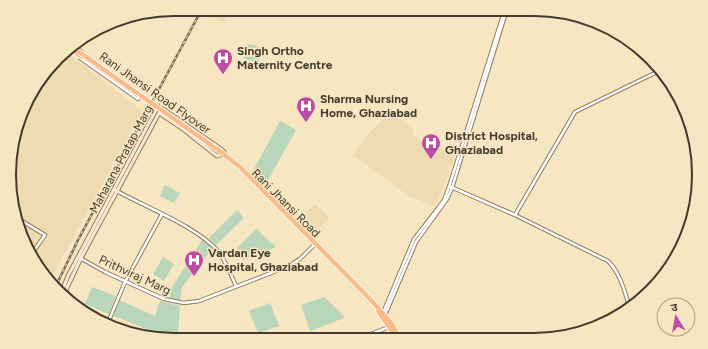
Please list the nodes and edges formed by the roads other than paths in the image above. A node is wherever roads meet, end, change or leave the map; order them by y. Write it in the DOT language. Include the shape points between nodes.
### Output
graph roads {
  1 [pos="504,16"];
  2 [pos="77,50"];
  3 [pos="76,51"];
  4 [pos="73,53"];
  5 [pos="655,73"];
  6 [pos="155,111"];
  7 [pos="159,113"];
  8 [pos="222,155"];
  9 [pos="451,187"];
  10 [pos="115,190"];
  11 [pos="264,192"];
  12 [pos="162,214"];
  13 [pos="515,215"];
  14 [pos="23,222"];
  15 [pos="315,244"];
  16 [pos="35,250"];
  17 [pos="79,258"];
  18 [pos="125,282"];
  19 [pos="236,286"];
  20 [pos="64,289"];
  21 [pos="66,290"];
  22 [pos="368,297"];
  23 [pos="628,302"];
  24 [pos="384,314"];
  25 [pos="109,319"];
  26 [pos="390,326"];
  27 [pos="373,333"];
  28 [pos="394,333"];
  29 [pos="397,333"];
  1 -- 9 [label="street"];
  2 -- 4 [label="street" via="141,96 138,99"];
  3 -- 8 [label="highway, Rani Jhansi Road Flyover, bridge"];
  5 -- 13 [label="street" via="575,112"];
  6 -- 7 [label="main road"];
  6 -- 8 [label="main road, Maharana Pratap Marg" via="158,106 215,144 224,152"];
  6 -- 10 [label="main road, Maharana Pratap Marg"];
  7 -- 8 [label="main road, Maharana Pratap Marg" via="217,156"];
  7 -- 10 [label="main road, Maharana Pratap Marg"];
  8 -- 11 [label="highway, Rani Jhansi Road"];
  8 -- 11 [label="highway, Rani Jhansi Road" via="258,181"];
  9 -- 13 [label="street"];
  9 -- 24 [label="street" via="447,200 416,242"];
  10 -- 12 [label="street"];
  10 -- 17 [label="main road, Maharana Pratap Marg"];
  11 -- 15 [label="highway, Rani Jhansi Road"];
  12 -- 18 [label="street"];
  12 -- 19 [label="street" via="208,242 218,252"];
  13 -- 23 [label="street" via="608,261 615,271"];
  14 -- 16 [label="street" via="45,235"];
  15 -- 19 [label="street, Prithviraj Marg" via="293,265"];
  15 -- 22 [label="highway, Rani Jhansi Road"];
  17 -- 18 [label="street, Prithviraj Marg"];
  17 -- 20 [label="main road, Maharana Pratap Marg"];
  17 -- 21 [label="main road, Maharana Pratap Marg"];
  18 -- 19 [label="street, Prithviraj Marg" via="164,300 184,303"];
  18 -- 25 [label="street"];
  22 -- 24 [label="highway, Rani Jhansi Road"];
  22 -- 26 [label="highway, Rani Jhansi Road"];
  24 -- 29 [label="highway, Rani Jhansi Road"];
  26 -- 27 [label="street"];
  26 -- 28 [label="highway, Rani Jhansi Road"];
}
